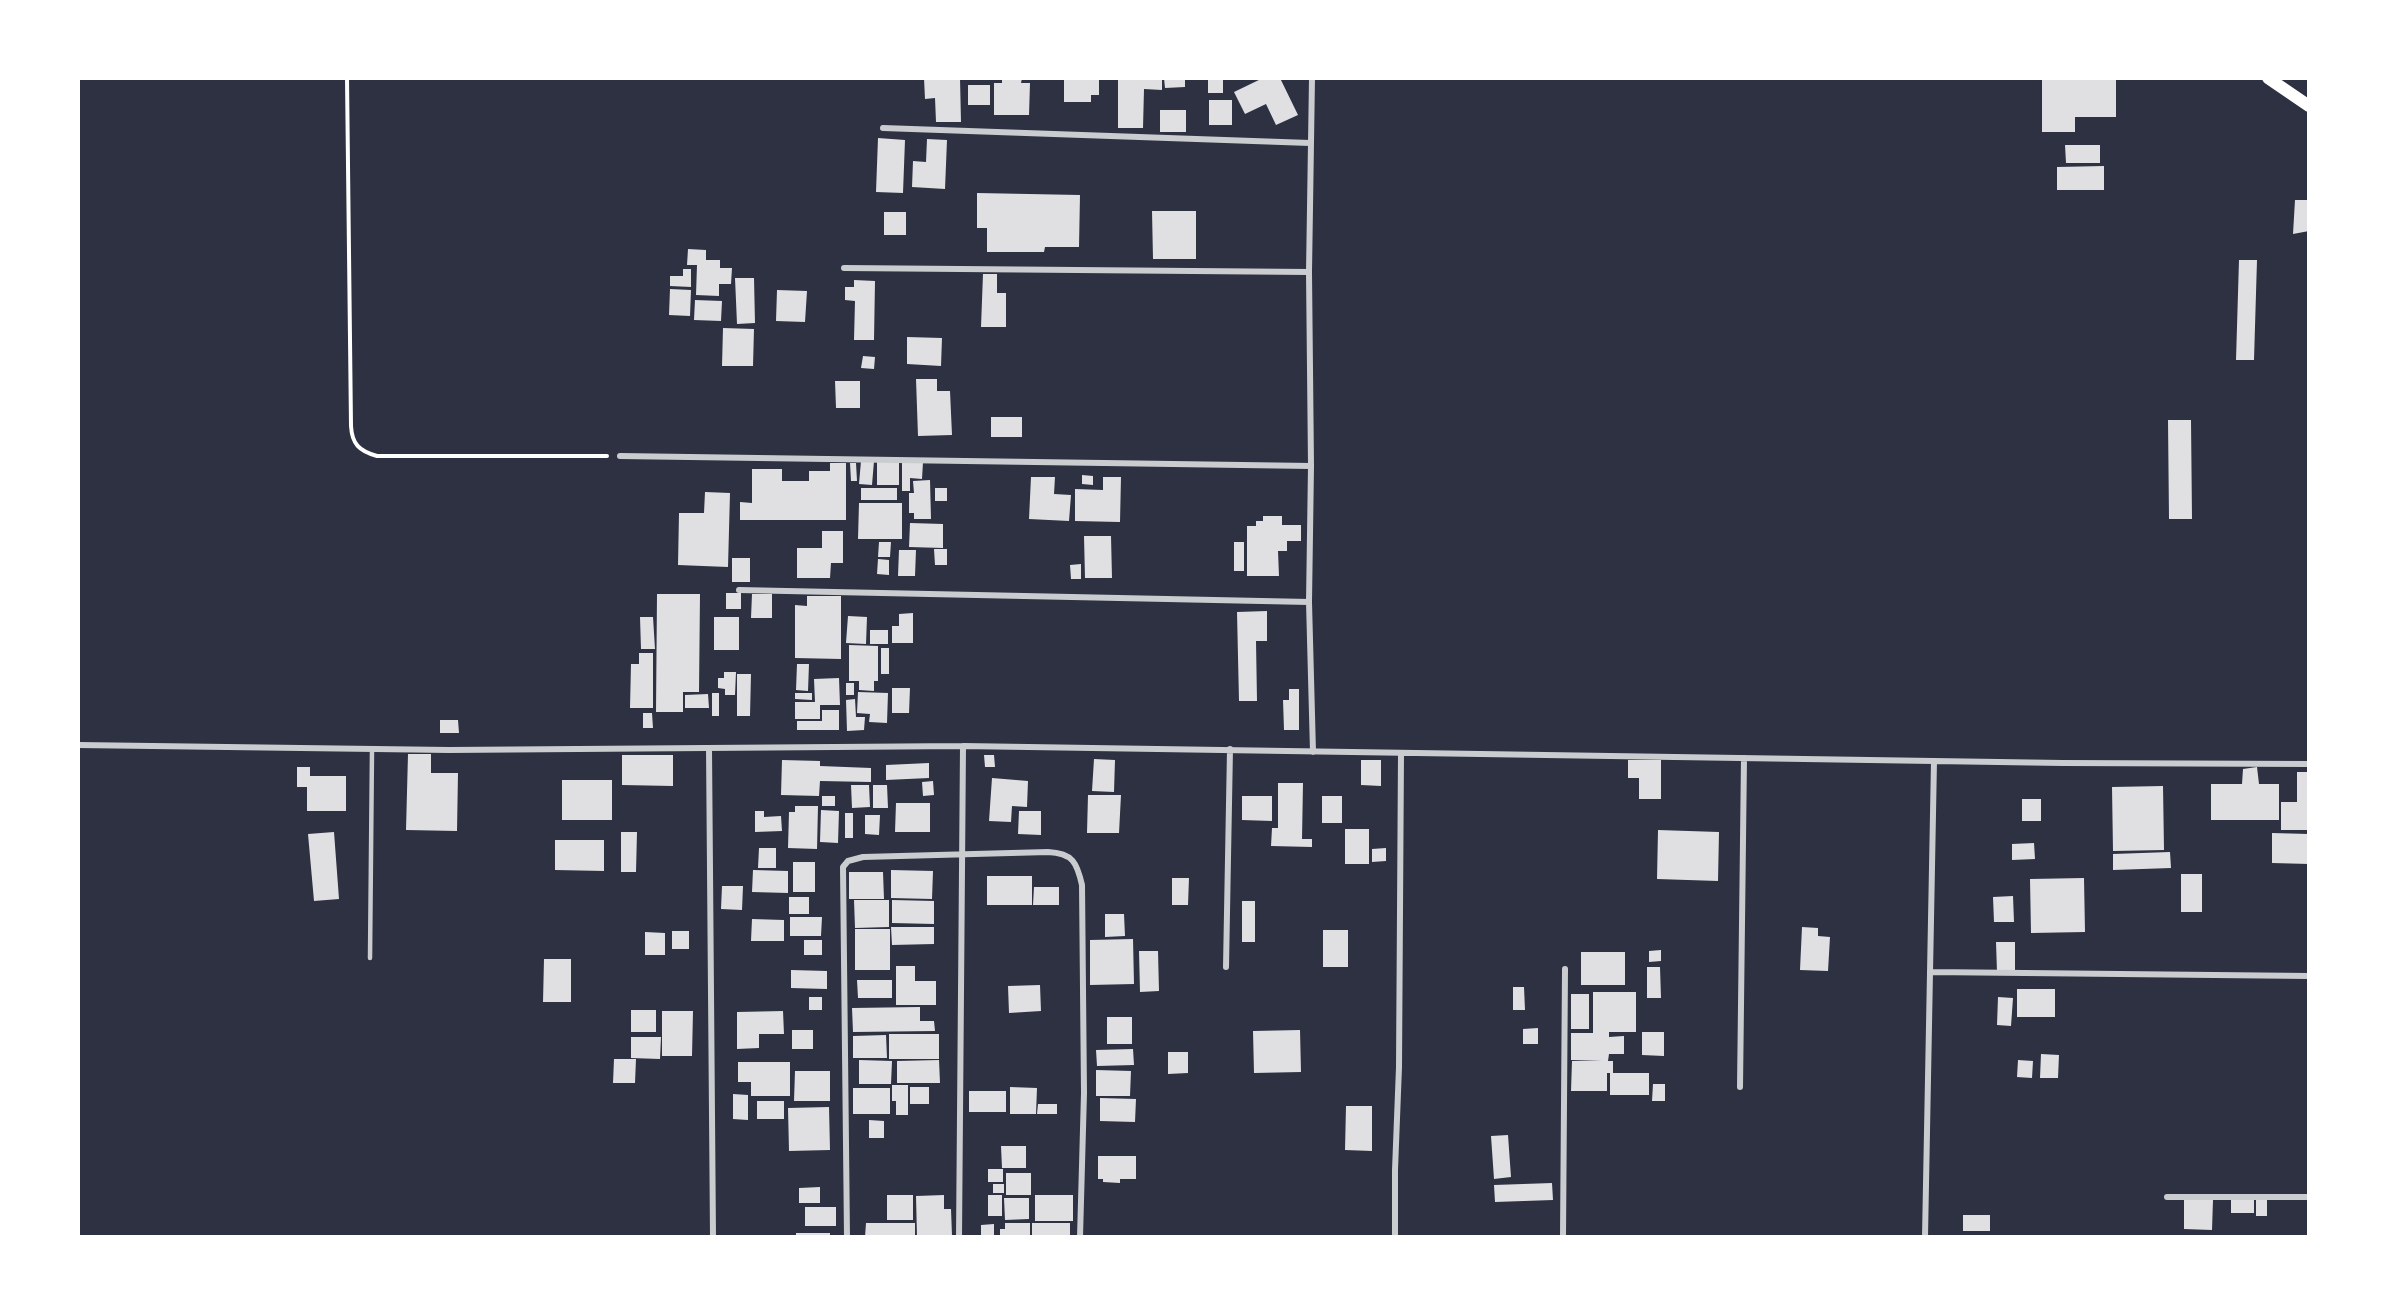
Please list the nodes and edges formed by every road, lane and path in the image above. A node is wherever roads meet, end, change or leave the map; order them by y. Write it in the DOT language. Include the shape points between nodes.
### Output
graph roads {
  1 [pos="347,78"];
  2 [pos="1312,78"];
  3 [pos="2268,78"];
  4 [pos="2309,106"];
  5 [pos="883,128"];
  6 [pos="1310,143"];
  7 [pos="844,268"];
  8 [pos="1309,272"];
  9 [pos="621,456"];
  10 [pos="1311,466"];
  11 [pos="739,590"];
  12 [pos="1309,602"];
  13 [pos="78,745"];
  14 [pos="963,746"];
  15 [pos="709,748"];
  16 [pos="372,749"];
  17 [pos="1230,749"];
  18 [pos="1313,752"];
  19 [pos="1401,753"];
  20 [pos="1744,758"];
  21 [pos="1934,761"];
  22 [pos="2309,764"];
  23 [pos="962,853"];
  24 [pos="370,957"];
  25 [pos="1226,968"];
  26 [pos="1565,969"];
  27 [pos="1930,972"];
  28 [pos="2309,976"];
  29 [pos="1740,1087"];
  30 [pos="2167,1197"];
  31 [pos="2309,1197"];
  32 [pos="713,1237"];
  33 [pos="847,1237"];
  34 [pos="958,1237"];
  35 [pos="1080,1237"];
  36 [pos="1395,1237"];
  37 [pos="1563,1237"];
  38 [pos="1925,1237"];
  1 -- 9 [label="path" via="351,436 356,446 377,456"];
  2 -- 6 [label="street"];
  3 -- 4 [label="main road"];
  5 -- 6 [label="street"];
  6 -- 8 [label="street"];
  7 -- 8 [label="street"];
  8 -- 10 [label="street"];
  9 -- 10 [label="street"];
  10 -- 12 [label="street"];
  11 -- 12 [label="street"];
  12 -- 18 [label="street"];
  13 -- 16 [label="street"];
  14 -- 15 [label="street"];
  14 -- 17 [label="street"];
  14 -- 23 [label="street"];
  15 -- 16 [label="street"];
  15 -- 32 [label="street"];
  16 -- 24 [label="lane"];
  17 -- 18 [label="street"];
  17 -- 25 [label="street"];
  18 -- 19 [label="street"];
  19 -- 20 [label="street"];
  19 -- 36 [label="street"];
  20 -- 21 [label="street"];
  20 -- 29 [label="street"];
  21 -- 22 [label="street"];
  21 -- 27 [label="street"];
  23 -- 33 [label="street" via="863,856 843,867"];
  23 -- 34 [label="street"];
  23 -- 35 [label="street" via="1060,853 1070,857 1078,870 1082,885 1084,1093"];
  26 -- 37 [label="street"];
  27 -- 28 [label="street"];
  27 -- 38 [label="street"];
  30 -- 31 [label="street"];
}
